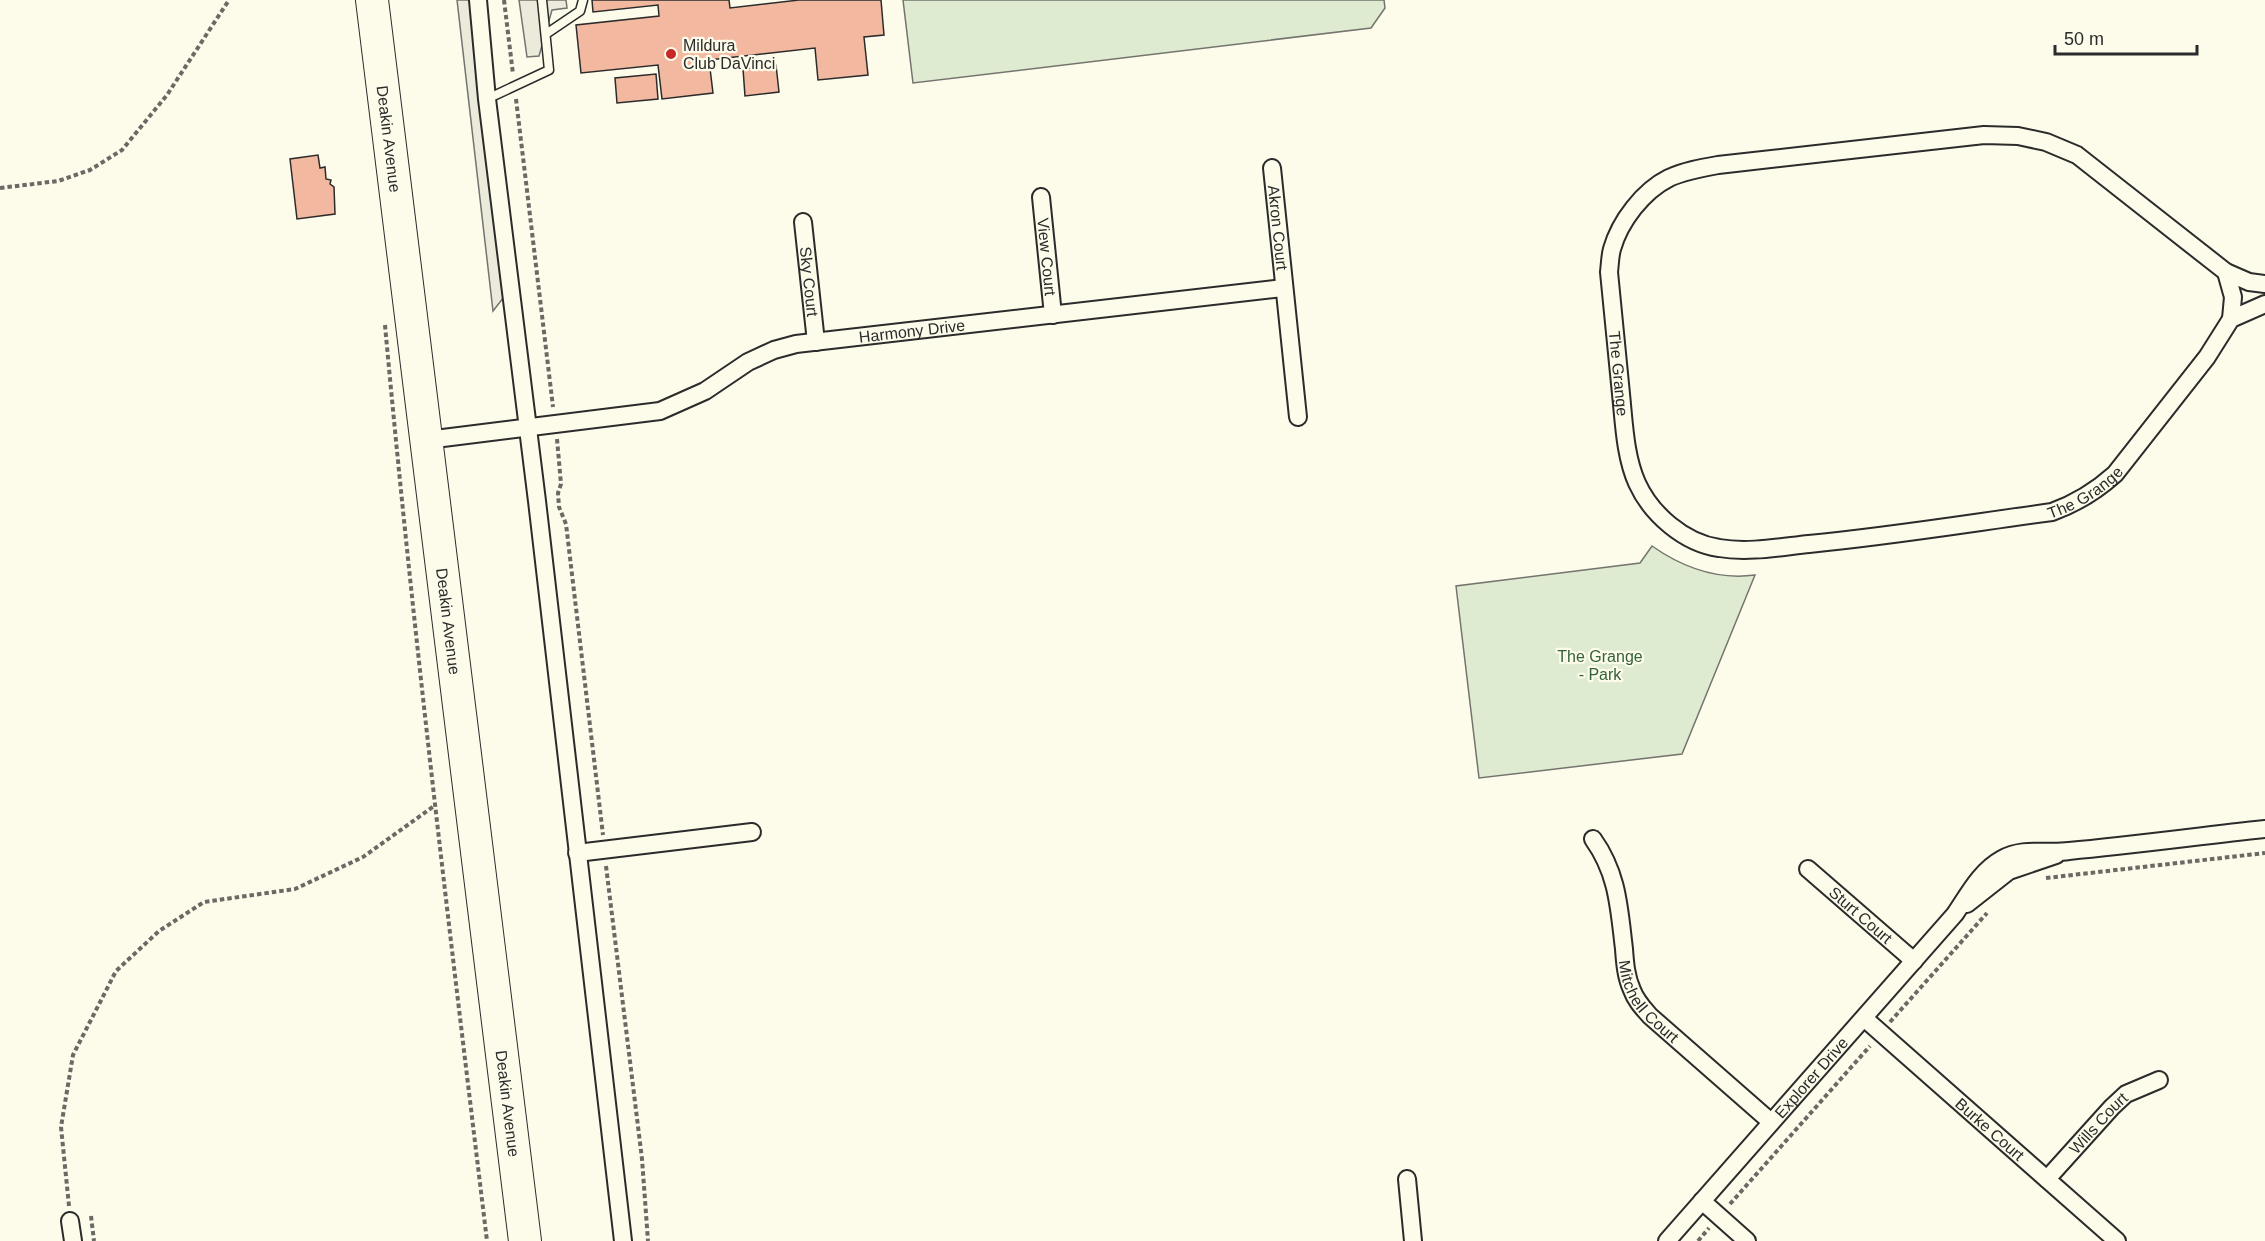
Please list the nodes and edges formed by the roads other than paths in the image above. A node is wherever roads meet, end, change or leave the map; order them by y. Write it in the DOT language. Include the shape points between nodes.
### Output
graph roads {
  1 [pos="372,0"];
  2 [pos="478,0"];
  3 [pos="542,0"];
  4 [pos="583,0"];
  5 [pos="546,34"];
  6 [pos="488,99"];
  7 [pos="1272,168"];
  8 [pos="1041,197"];
  9 [pos="803,222"];
  10 [pos="2226,272"];
  11 [pos="2265,284"];
  12 [pos="1283,288"];
  13 [pos="2265,304"];
  14 [pos="1053,315"];
  15 [pos="2231,319"];
  16 [pos="816,342"];
  17 [pos="1298,417"];
  18 [pos="526,427"];
  19 [pos="427,440"];
  20 [pos="2265,829"];
  21 [pos="752,832"];
  22 [pos="1593,840"];
  23 [pos="577,853"];
  24 [pos="1808,869"];
  25 [pos="1914,961"];
  26 [pos="1864,1018"];
  27 [pos="2159,1080"];
  28 [pos="1771,1122"];
  29 [pos="1407,1179"];
  30 [pos="2048,1179"];
  31 [pos="1702,1201"];
  32 [pos="70,1221"];
  33 [pos="73,1241"];
  34 [pos="525,1241"];
  35 [pos="624,1241"];
  36 [pos="1413,1241"];
  37 [pos="1667,1241"];
  38 [pos="1747,1241"];
  39 [pos="2117,1241"];
  1 -- 19 [label="highway, Deakin Avenue"];
  2 -- 6 [label="street"];
  3 -- 5 [label="lane"];
  4 -- 5 [label="lane" via="580,11"];
  5 -- 6 [label="lane" via="549,70"];
  6 -- 18 [label="street"];
  7 -- 12 [label="street, Akron Court"];
  8 -- 14 [label="street, View Court"];
  9 -- 16 [label="street, Sky Court"];
  10 -- 11 [label="street, The Grange"];
  10 -- 15 [label="street" via="2233,297"];
  10 -- 15 [label="street, The Grange" via="2077,155 2046,141 1984,135 1944,138 1688,171 1650,191 1621,227 1612,249 1609,272 1630,462 1646,500 1661,516 1694,541 1717,548 1743,550 1843,540 2052,512 2076,503 2115,474 2207,357"];
  12 -- 14 [label="street, Harmony Drive"];
  12 -- 17 [label="street"];
  13 -- 15 [label="street"];
  14 -- 16 [label="street, Harmony Drive"];
  16 -- 18 [label="street, Harmony Drive" via="774,350 705,391 660,411"];
  18 -- 19 [label="street, Harmony Drive"];
  18 -- 23 [label="street"];
  19 -- 34 [label="highway, Deakin Avenue"];
  20 -- 25 [label="street, Explorer Drive" via="2065,852 2008,871 1955,914"];
  21 -- 23 [label="street"];
  22 -- 28 [label="street, Mitchell Court" via="1616,884 1627,973 1638,1003"];
  23 -- 35 [label="street"];
  24 -- 25 [label="street, Sturt Court"];
  25 -- 26 [label="street, Explorer Drive"];
  26 -- 28 [label="street, Explorer Drive"];
  26 -- 30 [label="street, Burke Court"];
  27 -- 30 [label="street, Wills Court" via="2126,1094"];
  28 -- 31 [label="street, Explorer Drive"];
  29 -- 36 [label="street"];
  30 -- 39 [label="street, Burke Court"];
  31 -- 37 [label="street, Explorer Drive"];
  31 -- 38 [label="street"];
  32 -- 33 [label="street"];
}
